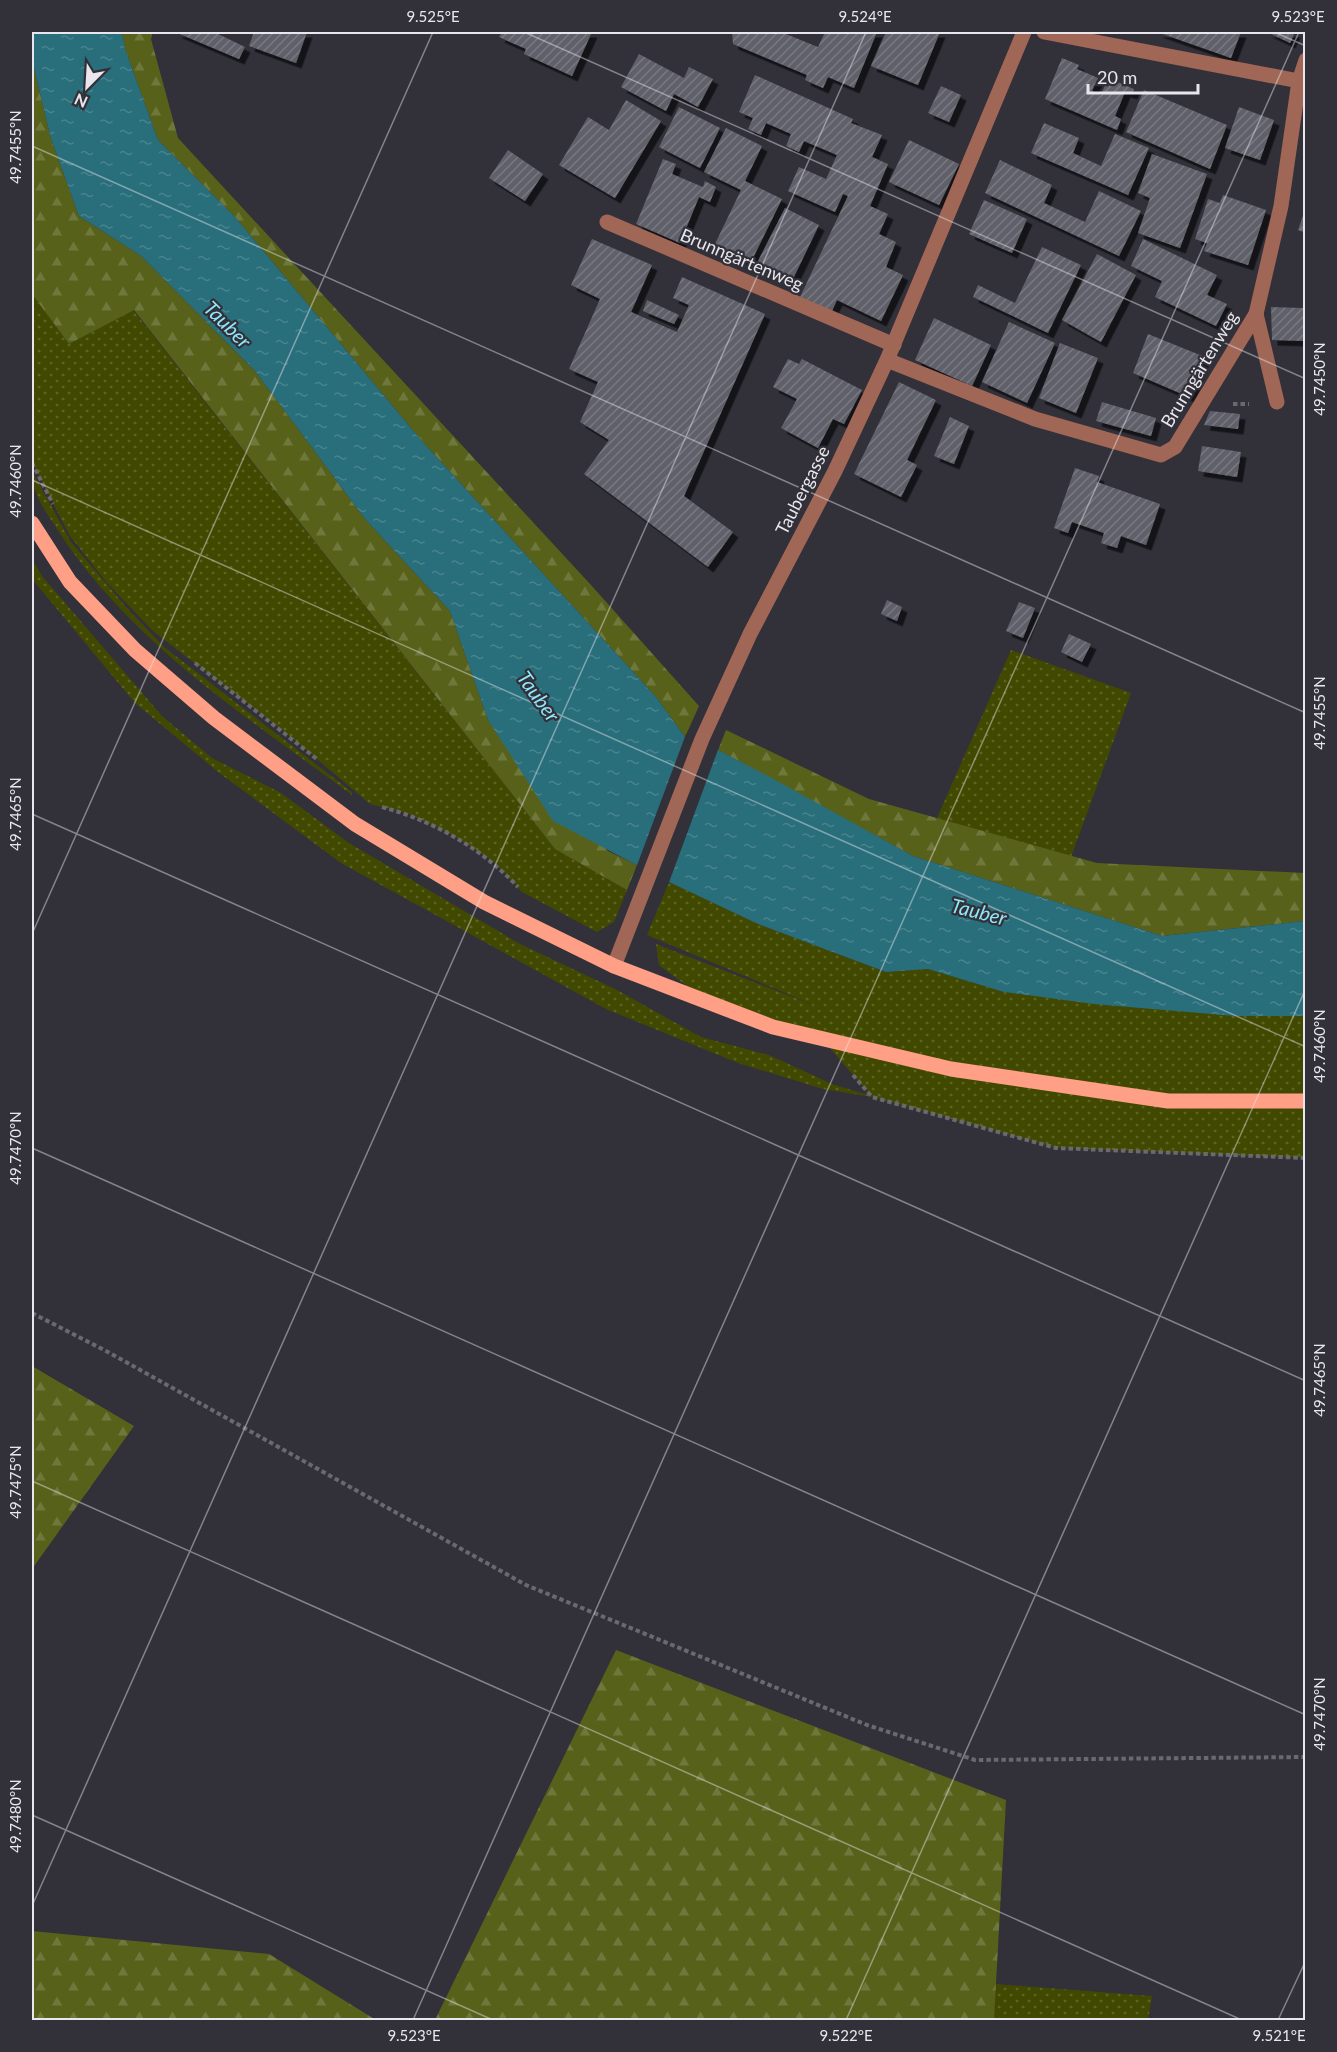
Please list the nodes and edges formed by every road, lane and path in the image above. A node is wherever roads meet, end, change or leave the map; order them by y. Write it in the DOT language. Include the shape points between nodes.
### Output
graph roads {
  1 [pos="1024,32"];
  2 [pos="1044,32"];
  3 [pos="1305,60"];
  4 [pos="1299,81"];
  5 [pos="607,222"];
  6 [pos="1256,314"];
  7 [pos="894,345"];
  8 [pos="887,360"];
  9 [pos="1277,402"];
  10 [pos="32,463"];
  11 [pos="55,508"];
  12 [pos="32,522"];
  13 [pos="192,661"];
  14 [pos="320,761"];
  15 [pos="380,806"];
  16 [pos="522,892"];
  17 [pos="614,966"];
  18 [pos="823,1040"];
  19 [pos="1305,1101"];
  20 [pos="1305,1158"];
  21 [pos="32,1313"];
  22 [pos="1305,1757"];
  1 -- 7 [label="street, Taubergasse"];
  2 -- 4 [label="street"];
  3 -- 4 [label="street, Brunngärtenweg"];
  4 -- 6 [label="street, Brunngärtenweg" via="1281,206"];
  5 -- 7 [label="street, Brunngärtenweg"];
  6 -- 8 [label="street, Brunngärtenweg" via="1175,447 1161,455 1035,419"];
  6 -- 9 [label="street"];
  7 -- 8 [label="street, Taubergasse"];
  8 -- 17 [label="street, Taubergasse" via="702,739"];
  10 -- 11 [label="path"];
  12 -- 17 [label="main road" via="70,582 135,650 214,718 355,824 484,902"];
  13 -- 14 [label="path"];
  15 -- 16 [label="path" via="409,814 452,835 493,861"];
  17 -- 18 [label="main road" via="716,1008"];
  18 -- 19 [label="main road" via="951,1069 1168,1101"];
  18 -- 20 [label="path" via="872,1097 1056,1148"];
  21 -- 22 [label="path" via="526,1585 867,1725 975,1760"];
}
